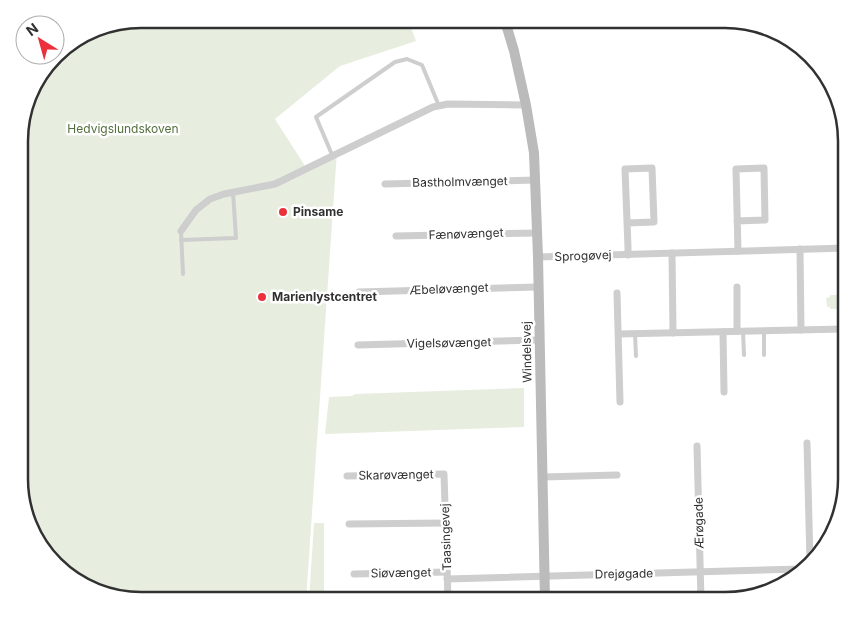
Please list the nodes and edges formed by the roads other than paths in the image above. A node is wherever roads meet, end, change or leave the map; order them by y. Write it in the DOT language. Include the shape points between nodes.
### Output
graph roads {
  1 [pos="507,28"];
  2 [pos="526,105"];
  3 [pos="439,106"];
  4 [pos="333,157"];
  5 [pos="535,180"];
  6 [pos="385,184"];
  7 [pos="233,192"];
  8 [pos="737,221"];
  9 [pos="627,223"];
  10 [pos="180,231"];
  11 [pos="537,232"];
  12 [pos="396,236"];
  13 [pos="181,240"];
  14 [pos="837,248"];
  15 [pos="800,249"];
  16 [pos="738,251"];
  17 [pos="672,253"];
  18 [pos="628,254"];
  19 [pos="538,257"];
  20 [pos="183,274"];
  21 [pos="538,287"];
  22 [pos="737,287"];
  23 [pos="359,292"];
  24 [pos="618,294"];
  25 [pos="837,329"];
  26 [pos="801,330"];
  27 [pos="740,331"];
  28 [pos="764,331"];
  29 [pos="723,332"];
  30 [pos="673,333"];
  31 [pos="618,334"];
  32 [pos="635,334"];
  33 [pos="539,340"];
  34 [pos="358,345"];
  35 [pos="764,354"];
  36 [pos="744,355"];
  37 [pos="636,356"];
  38 [pos="724,392"];
  39 [pos="620,402"];
  40 [pos="806,442"];
  41 [pos="697,446"];
  42 [pos="444,474"];
  43 [pos="617,475"];
  44 [pos="347,476"];
  45 [pos="542,477"];
  46 [pos="446,523"];
  47 [pos="349,524"];
  48 [pos="810,552"];
  49 [pos="791,569"];
  50 [pos="700,572"];
  51 [pos="354,574"];
  52 [pos="447,576"];
  53 [pos="544,576"];
  54 [pos="448,592"];
  55 [pos="545,592"];
  56 [pos="701,592"];
  1 -- 2 [label="street, Windelsvej"];
  2 -- 3 [label="street"];
  2 -- 5 [label="street, Windelsvej"];
  3 -- 4 [label="street" via="416,114"];
  3 -- 4 [label="lane" via="422,65 407,59 396,62 316,117"];
  4 -- 7 [label="street" via="276,184"];
  5 -- 6 [label="street, Bastholmvænget"];
  5 -- 11 [label="street, Windelsvej"];
  7 -- 10 [label="street" via="210,199 196,210"];
  7 -- 13 [label="lane" via="236,238"];
  8 -- 8 [label="street" via="736,169 764,168 765,220"];
  8 -- 16 [label="street"];
  9 -- 9 [label="street, Sprogøvej" via="625,169 652,168 654,222"];
  9 -- 18 [label="street, Sprogøvej"];
  10 -- 13 [label="lane"];
  11 -- 12 [label="street, Fænøvænget"];
  11 -- 19 [label="street, Windelsvej"];
  13 -- 20 [label="lane"];
  14 -- 15 [label="street, Sprogøvej"];
  15 -- 16 [label="street, Sprogøvej"];
  15 -- 26 [label="street"];
  16 -- 17 [label="street, Sprogøvej"];
  17 -- 18 [label="street, Sprogøvej"];
  17 -- 30 [label="street"];
  18 -- 19 [label="street, Sprogøvej"];
  19 -- 21 [label="street, Windelsvej"];
  21 -- 23 [label="street, Æbeløvænget"];
  21 -- 33 [label="street, Windelsvej"];
  22 -- 27 [label="street"];
  24 -- 31 [label="street"];
  25 -- 26 [label="street"];
  26 -- 28 [label="street"];
  27 -- 28 [label="street"];
  27 -- 29 [label="street"];
  27 -- 36 [label="lane"];
  28 -- 35 [label="lane"];
  29 -- 30 [label="street"];
  29 -- 38 [label="street"];
  30 -- 32 [label="street"];
  31 -- 32 [label="street"];
  31 -- 39 [label="street"];
  32 -- 37 [label="lane"];
  33 -- 34 [label="street, Vigelsøvænget"];
  33 -- 45 [label="street, Windelsvej"];
  40 -- 48 [label="street"];
  41 -- 50 [label="street, Ærøgade"];
  42 -- 44 [label="street, Skarøvænget"];
  42 -- 46 [label="street, Taasingevej"];
  43 -- 45 [label="street"];
  45 -- 53 [label="street, Windelsvej"];
  46 -- 47 [label="street"];
  46 -- 52 [label="street, Taasingevej"];
  49 -- 50 [label="street, Drejøgade"];
  50 -- 53 [label="street, Drejøgade"];
  50 -- 56 [label="street, Ærøgade"];
  51 -- 52 [label="street, Siøvænget"];
  52 -- 53 [label="street, Drejøgade"];
  52 -- 54 [label="street, Taasingevej"];
  53 -- 55 [label="street, Windelsvej"];
}
